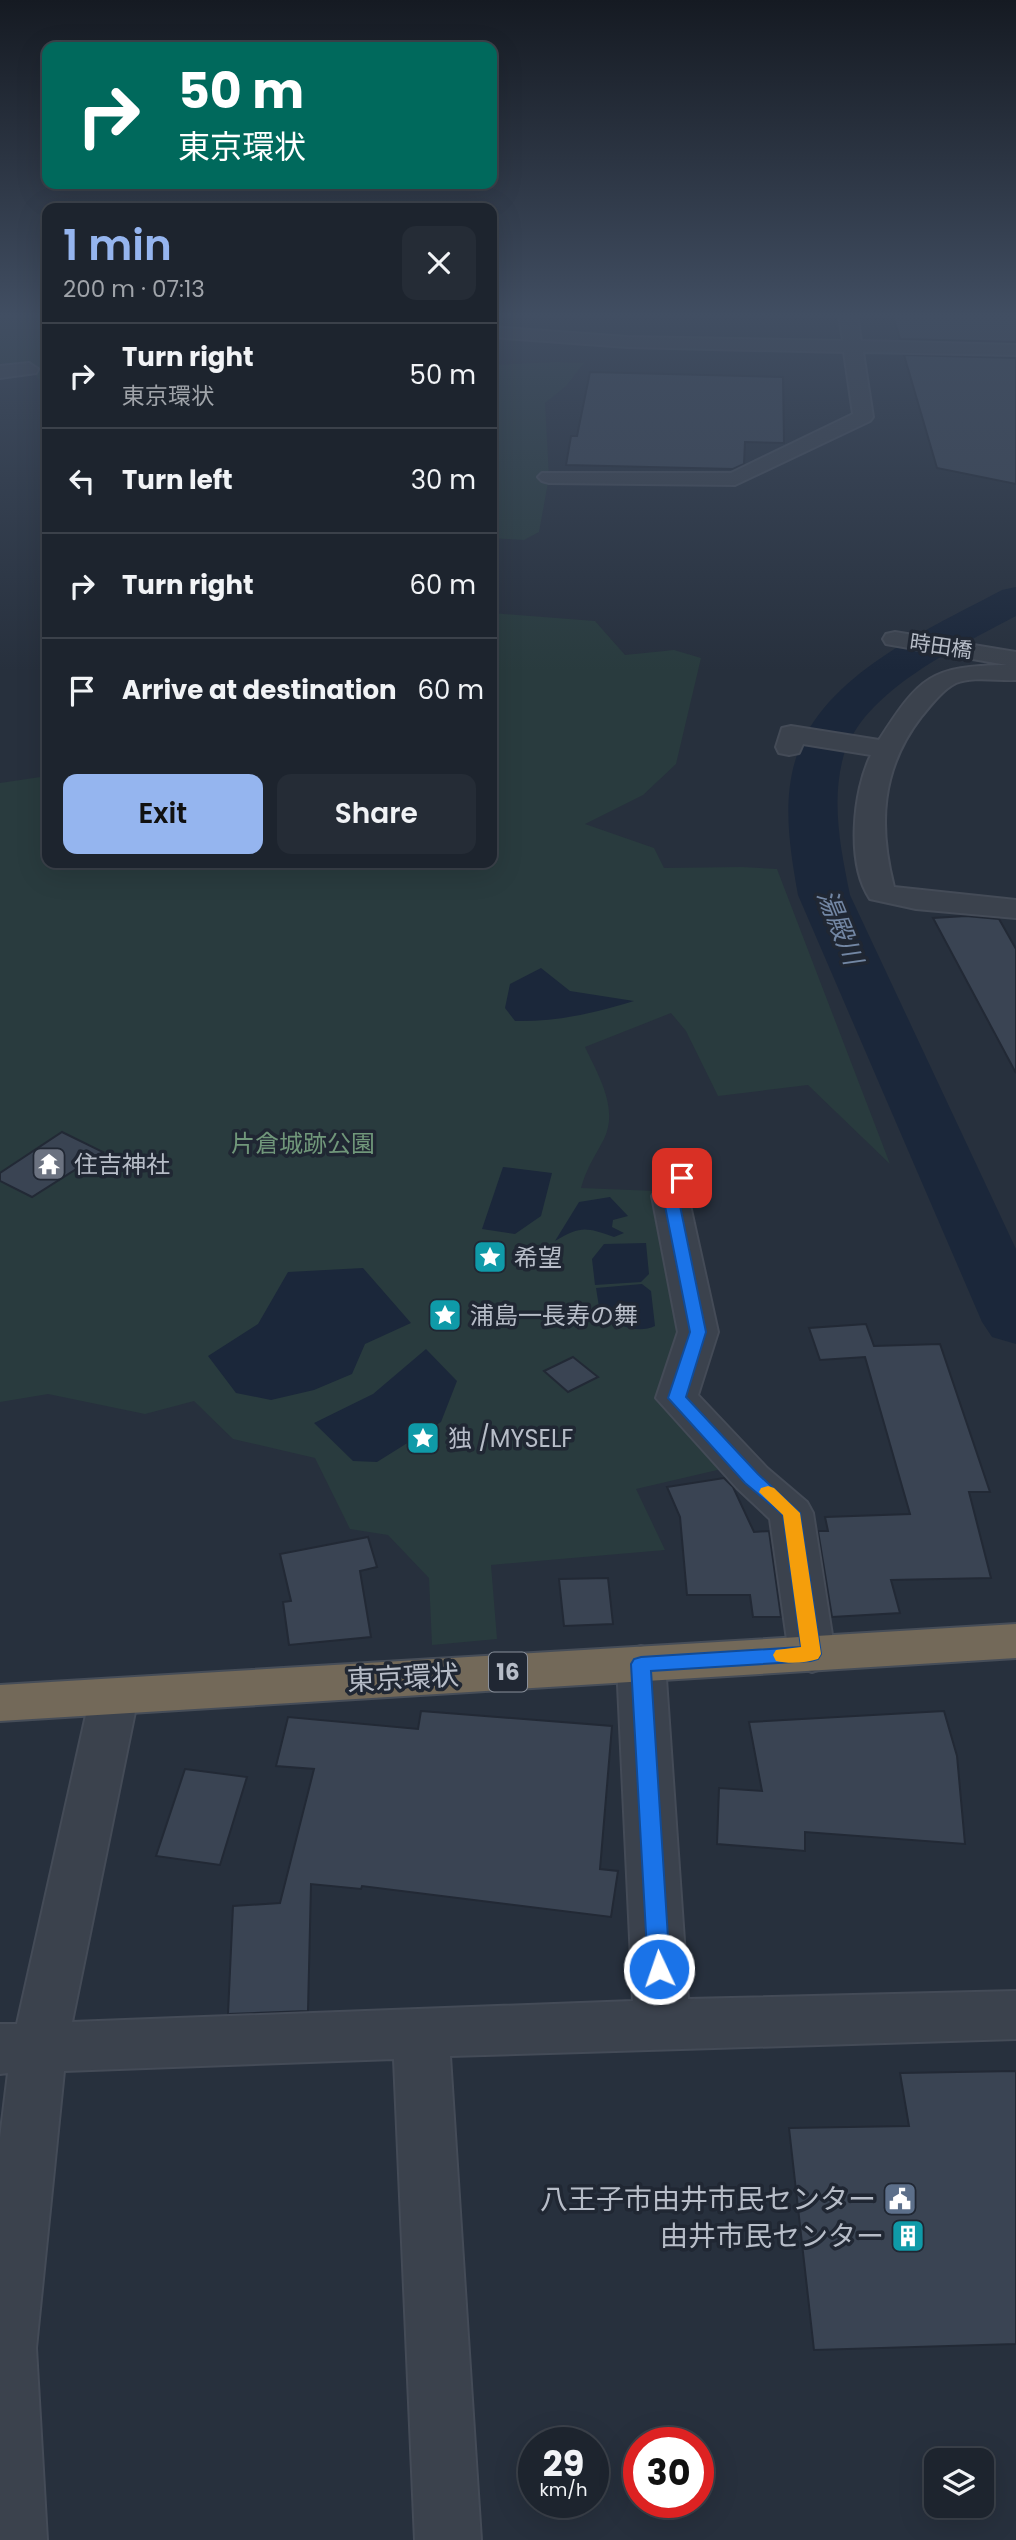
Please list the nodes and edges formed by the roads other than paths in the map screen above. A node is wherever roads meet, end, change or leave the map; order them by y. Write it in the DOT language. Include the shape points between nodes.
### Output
graph roads {
  1 [pos="827,434"];
  2 [pos="549,477"];
  3 [pos="898,639"];
  4 [pos="1016,659"];
  5 [pos="1016,672"];
  6 [pos="794,742"];
  7 [pos="882,748"];
  8 [pos="1016,909"];
  9 [pos="682,1178"];
  10 [pos="1016,1641"];
  11 [pos="811,1654"];
  12 [pos="641,1664"];
  13 [pos="114,1697"];
  14 [pos="0,1703"];
  15 [pos="1016,2015"];
  16 [pos="662,2024"];
  17 [pos="421,2034"];
  18 [pos="20,2049"];
  19 [pos="14,2540"];
  20 [pos="448,2540"];
  1 -- 2 [label="street" via="735,479"];
  3 -- 4 [label="street, 時田橋"];
  5 -- 7 [label="street" via="947,678"];
  6 -- 7 [label="street"];
  7 -- 8 [label="street" via="867,816 871,858 881,892 916,900"];
  9 -- 11 [label="street" via="670,1196 698,1332 677,1398 791,1513"];
  10 -- 11 [label="highway, 東京環状 / 16"];
  11 -- 12 [label="highway, 東京環状 / 16"];
  12 -- 13 [label="highway, 東京環状 / 16"];
  12 -- 16 [label="street"];
  13 -- 14 [label="highway, 東京環状 / 16"];
  13 -- 18 [label="street"];
  15 -- 16 [label="street"];
  16 -- 17 [label="street"];
  17 -- 18 [label="street"];
  17 -- 20 [label="street"];
  18 -- 19 [label="street" via="5,2348"];
}
